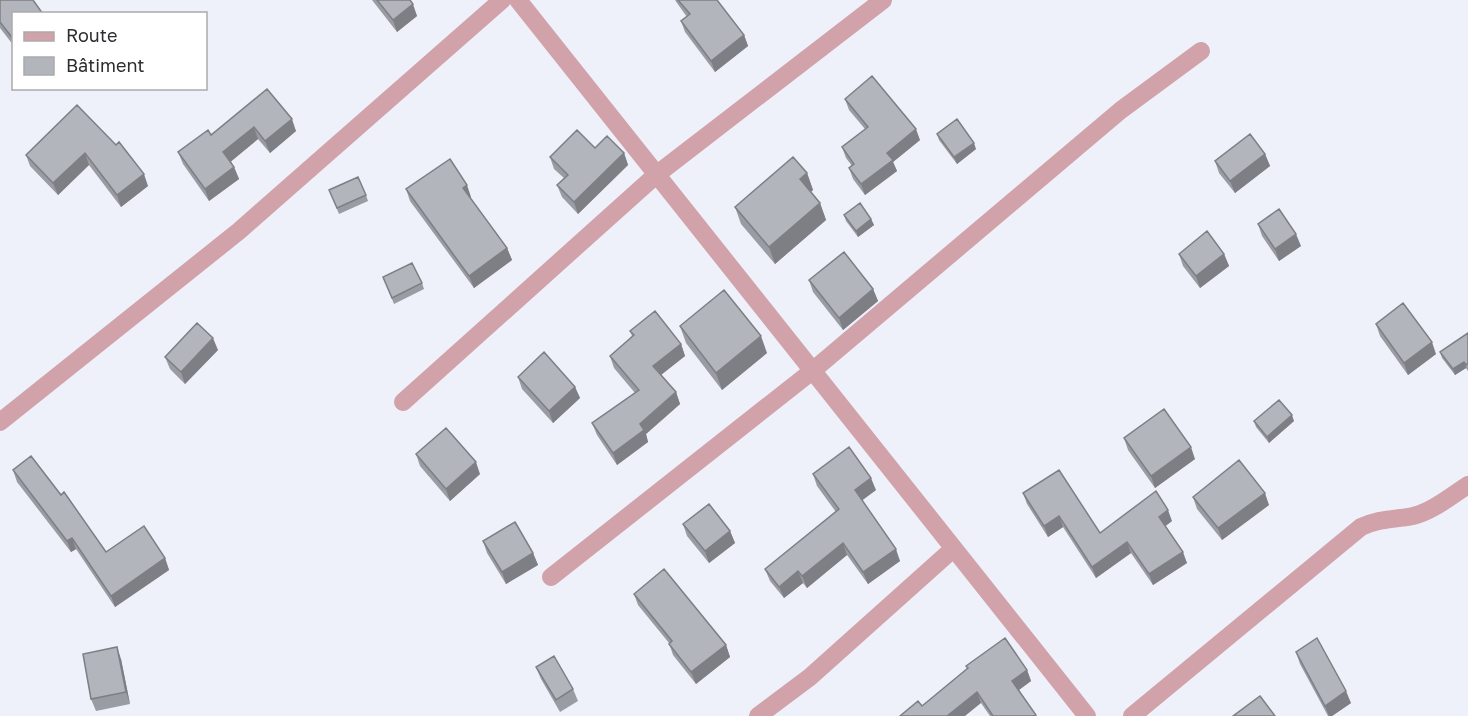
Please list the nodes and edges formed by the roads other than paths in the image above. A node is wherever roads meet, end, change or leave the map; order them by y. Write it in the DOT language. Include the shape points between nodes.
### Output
graph roads {
  1 [pos="502,0"];
  2 [pos="518,0"];
  3 [pos="883,0"];
  4 [pos="1201,51"];
  5 [pos="656,175"];
  6 [pos="812,372"];
  7 [pos="403,402"];
  8 [pos="0,422"];
  9 [pos="1468,485"];
  10 [pos="953,549"];
  11 [pos="551,578"];
  12 [pos="758,716"];
  13 [pos="1087,716"];
  14 [pos="1132,716"];
  1 -- 8 [label="street" via="239,231"];
  2 -- 5 [label="street"];
  3 -- 5 [label="street"];
  4 -- 6 [label="street" via="1121,110"];
  5 -- 6 [label="street"];
  5 -- 7 [label="street"];
  6 -- 10 [label="street"];
  6 -- 11 [label="street"];
  9 -- 14 [label="street" via="1431,509 1413,516 1380,519 1361,527"];
  10 -- 12 [label="street" via="810,677"];
  10 -- 13 [label="street"];
}
